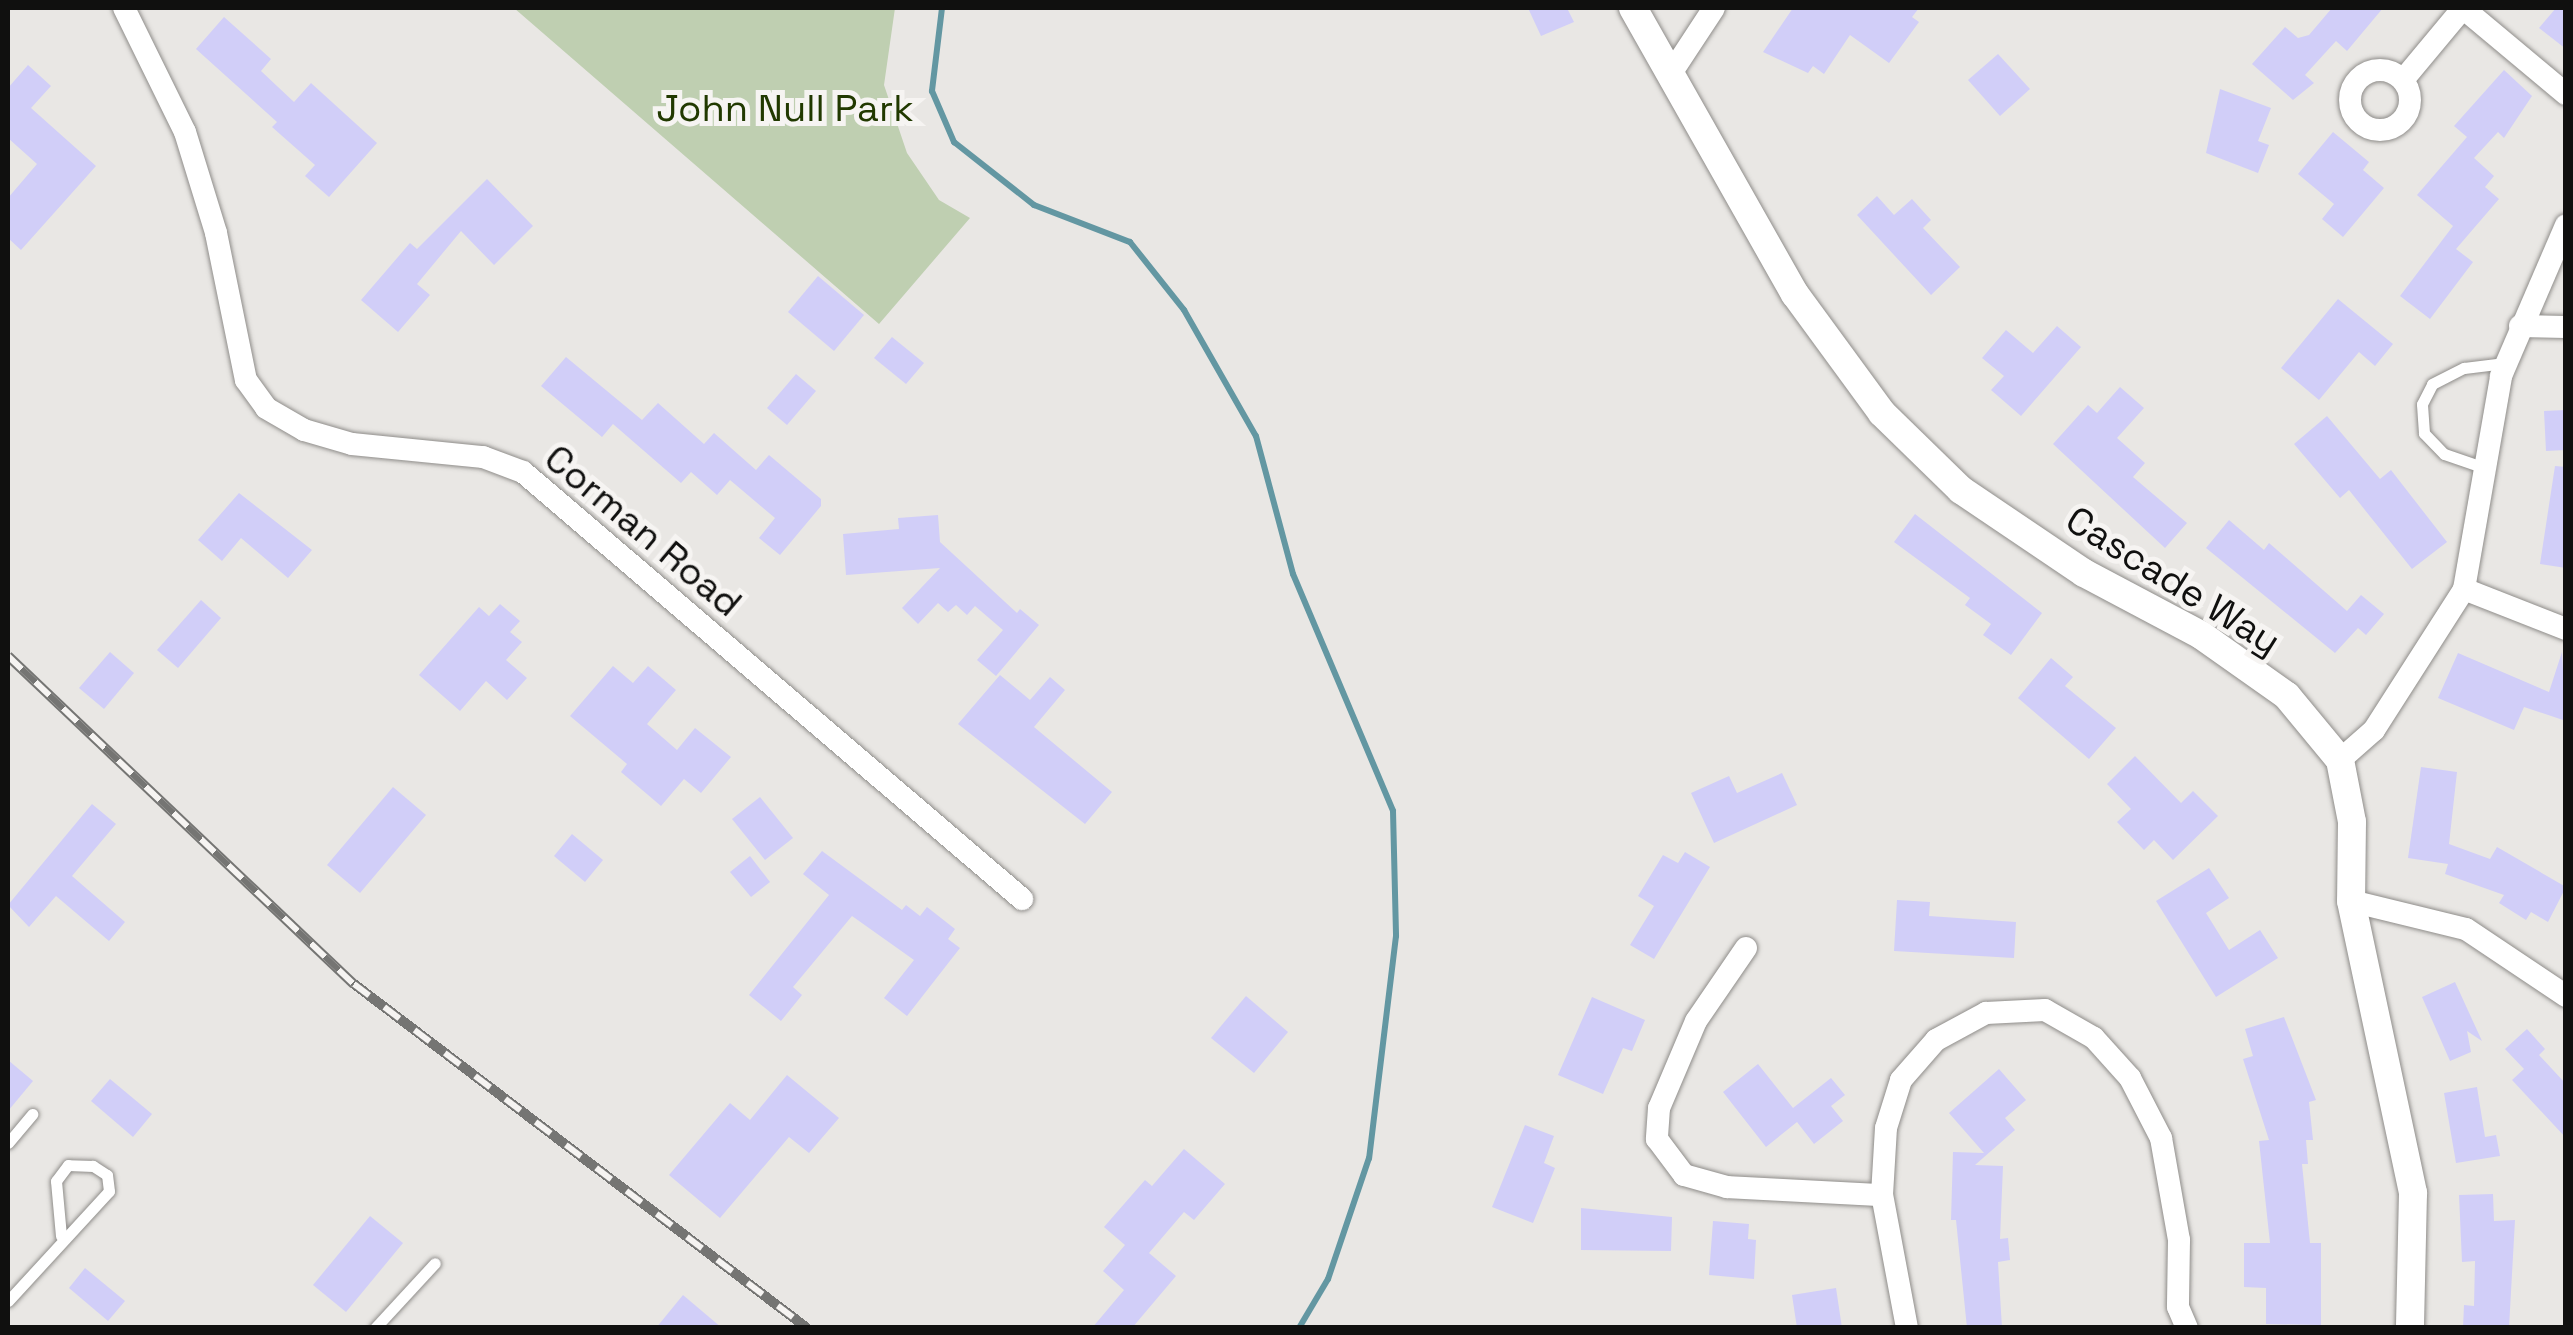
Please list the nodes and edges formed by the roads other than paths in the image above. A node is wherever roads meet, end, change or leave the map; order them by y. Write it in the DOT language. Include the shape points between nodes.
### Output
graph roads {
  1 [pos="124,8"];
  2 [pos="1633,8"];
  3 [pos="1714,8"];
  4 [pos="2463,8"];
  5 [pos="1670,75"];
  6 [pos="2402,80"];
  7 [pos="2566,94"];
  8 [pos="2563,239"];
  9 [pos="2520,326"];
  10 [pos="2566,327"];
  11 [pos="2505,363"];
  12 [pos="2486,469"];
  13 [pos="2464,590"];
  14 [pos="2566,629"];
  15 [pos="2340,760"];
  16 [pos="1022,899"];
  17 [pos="2351,901"];
  18 [pos="1746,948"];
  19 [pos="2566,996"];
  20 [pos="32,1114"];
  21 [pos="8,1143"];
  22 [pos="1882,1195"];
  23 [pos="61,1236"];
  24 [pos="435,1262"];
  25 [pos="8,1300"];
  26 [pos="375,1328"];
  27 [pos="1907,1328"];
  28 [pos="2187,1328"];
  29 [pos="2410,1328"];
  1 -- 16 [label="street, Corman Road" via="185,132 216,233 246,380 266,408 304,430 352,444 483,458 524,472"];
  2 -- 5 [label="street, Cascade Way"];
  3 -- 5 [label="street"];
  4 -- 6 [label="street"];
  4 -- 7 [label="street"];
  5 -- 15 [label="street, Cascade Way" via="1794,294 1882,413 1961,490 2084,572 2201,634 2286,696"];
  8 -- 9 [label="street"];
  9 -- 10 [label="street"];
  9 -- 11 [label="street"];
  11 -- 12 [label="street"];
  11 -- 12 [label="lane" via="2464,368 2432,384 2422,404 2424,433 2444,454"];
  12 -- 13 [label="street"];
  13 -- 14 [label="street"];
  13 -- 15 [label="street" via="2374,730"];
  15 -- 17 [label="street, Cascade Way" via="2352,822"];
  17 -- 19 [label="street" via="2466,929"];
  17 -- 29 [label="street, Cascade Way" via="2413,1193"];
  18 -- 22 [label="street" via="1696,1022 1659,1108 1657,1139 1684,1175 1727,1187"];
  20 -- 21 [label="lane"];
  22 -- 27 [label="street"];
  22 -- 28 [label="street" via="1886,1128 1902,1080 1936,1040 1986,1013 2045,1010 2106,1051 2130,1078 2161,1138 2178,1240 2178,1307"];
  23 -- 23 [label="lane" via="112,1183 93,1166 68,1164 56,1181"];
  23 -- 25 [label="lane"];
  24 -- 26 [label="lane"];
}
